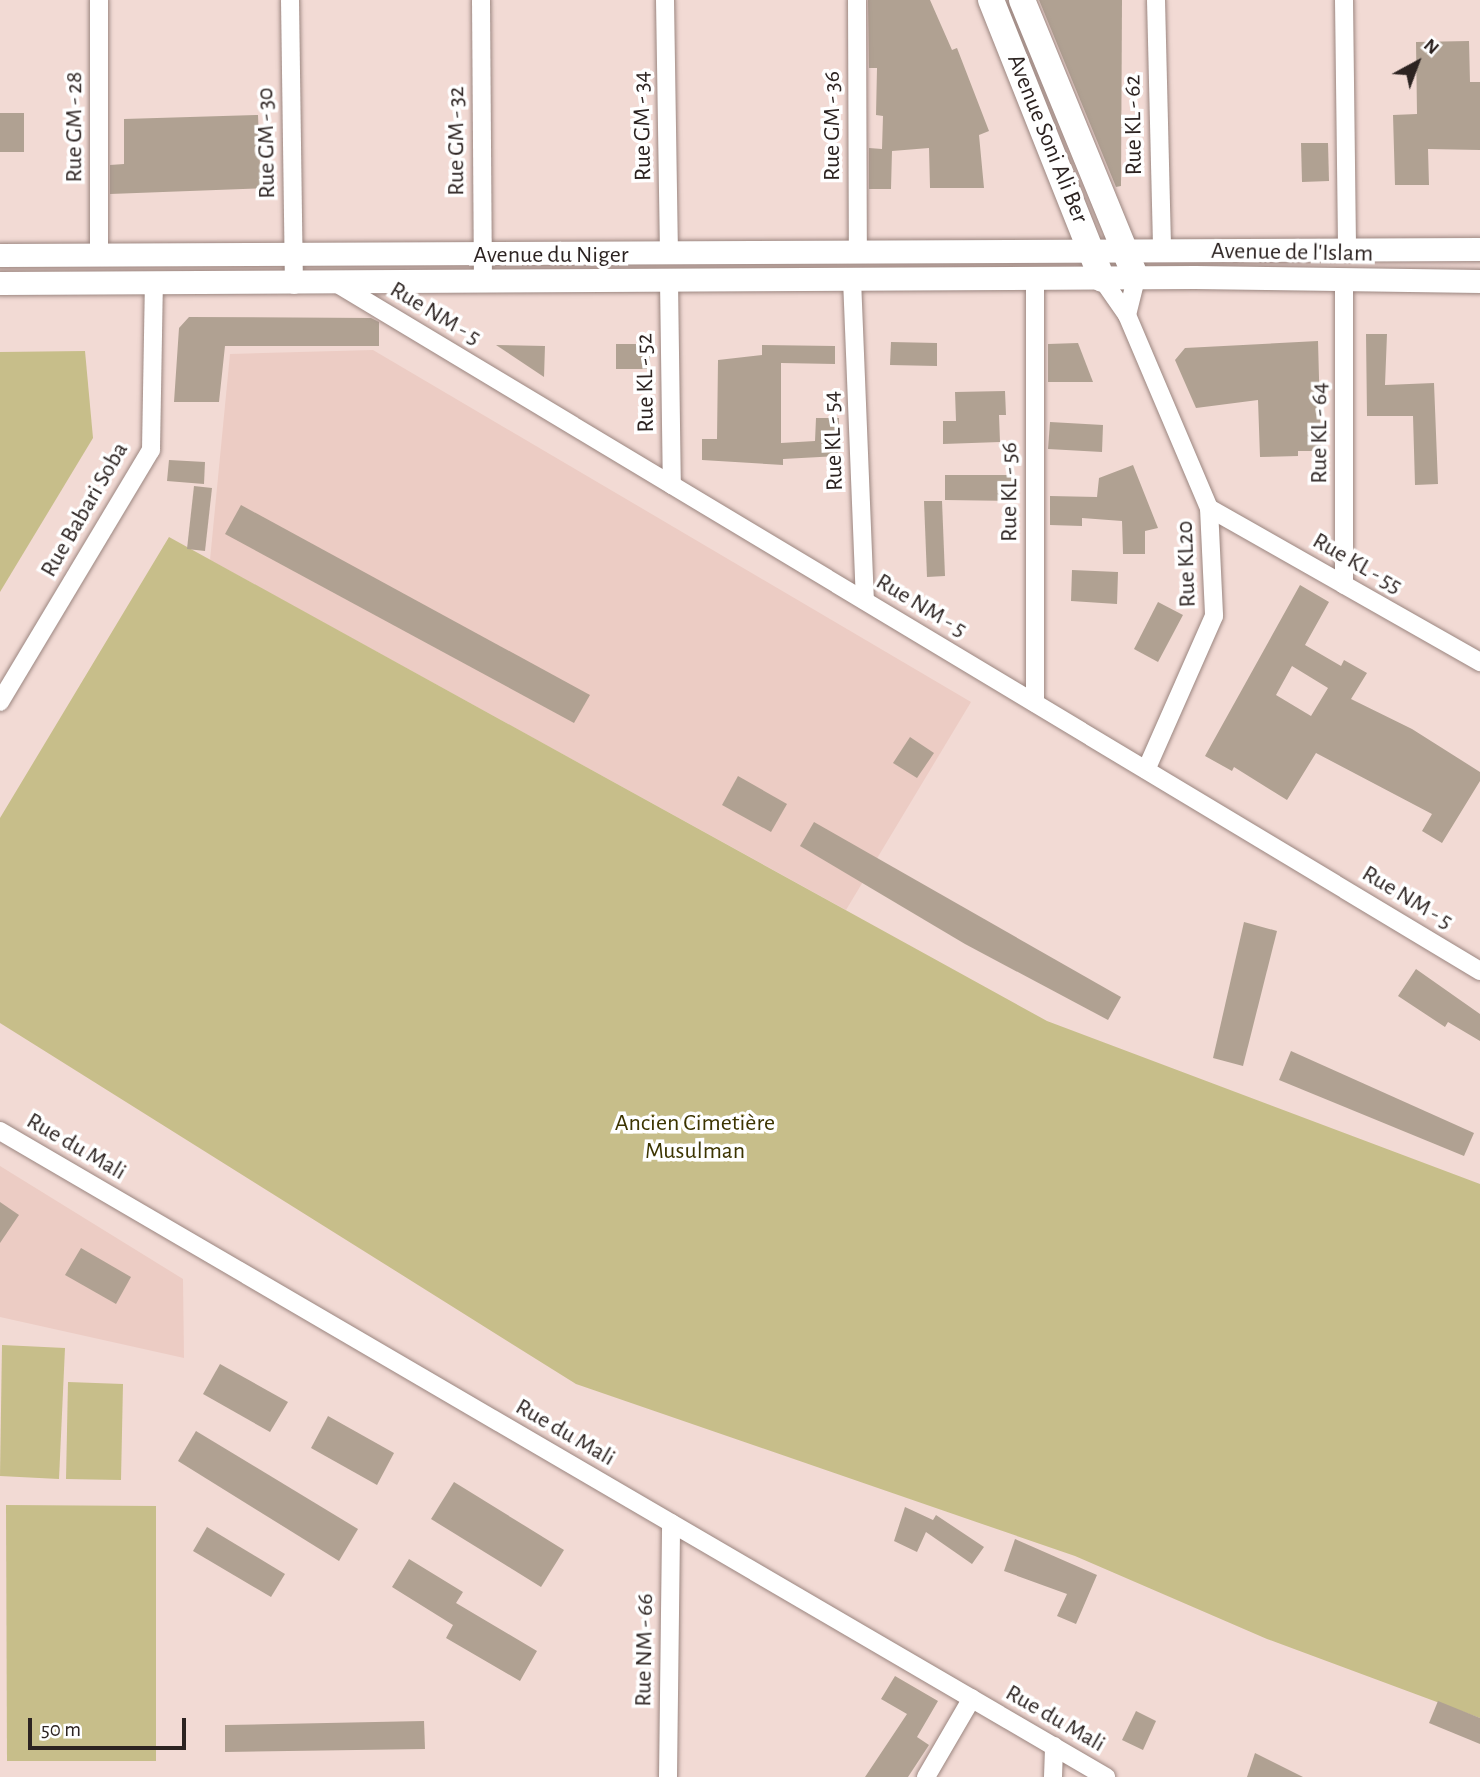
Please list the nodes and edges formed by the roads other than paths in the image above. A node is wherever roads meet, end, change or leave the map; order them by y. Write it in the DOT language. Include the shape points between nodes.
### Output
graph roads {
  1 [pos="99,0"];
  2 [pos="290,0"];
  3 [pos="481,0"];
  4 [pos="665,0"];
  5 [pos="857,0"];
  6 [pos="991,0"];
  7 [pos="1022,0"];
  8 [pos="1156,0"];
  9 [pos="1344,0"];
  10 [pos="1092,249"];
  11 [pos="1126,249"];
  12 [pos="1162,249"];
  13 [pos="1480,249"];
  14 [pos="669,251"];
  15 [pos="1347,251"];
  16 [pos="858,252"];
  17 [pos="482,253"];
  18 [pos="293,254"];
  19 [pos="0,255"];
  20 [pos="99,255"];
  21 [pos="1136,278"];
  22 [pos="852,279"];
  23 [pos="1102,279"];
  24 [pos="1035,280"];
  25 [pos="669,281"];
  26 [pos="1344,281"];
  27 [pos="1480,281"];
  28 [pos="483,282"];
  29 [pos="0,283"];
  30 [pos="336,283"];
  31 [pos="154,284"];
  32 [pos="294,285"];
  33 [pos="1127,315"];
  34 [pos="672,485"];
  35 [pos="1209,508"];
  36 [pos="1344,585"];
  37 [pos="865,601"];
  38 [pos="1480,662"];
  39 [pos="0,702"];
  40 [pos="1035,703"];
  41 [pos="1146,770"];
  42 [pos="1480,971"];
  43 [pos="0,1132"];
  44 [pos="671,1523"];
  45 [pos="972,1699"];
  46 [pos="1054,1746"];
  47 [pos="667,1777"];
  48 [pos="926,1777"];
  49 [pos="1053,1777"];
  50 [pos="1106,1777"];
  1 -- 20 [label="street, Rue GM - 28"];
  2 -- 18 [label="street, Rue GM - 30"];
  3 -- 17 [label="street, Rue GM - 32"];
  4 -- 14 [label="street, Rue GM - 34"];
  5 -- 16 [label="street, Rue GM - 36"];
  6 -- 10 [label="main road, Avenue Soni Ali Ber"];
  7 -- 11 [label="main road, Avenue Soni Ali Ber"];
  8 -- 12 [label="street, Rue KL - 62"];
  9 -- 15 [label="street"];
  10 -- 11 [label="main road"];
  10 -- 16 [label="main road, Avenue du Niger"];
  10 -- 23 [label="main road, Avenue Soni Ali Ber"];
  11 -- 12 [label="main road, Avenue de l'Islam"];
  11 -- 21 [label="main road, Avenue Soni Ali Ber"];
  12 -- 15 [label="main road, Avenue de l'Islam"];
  13 -- 15 [label="main road, Avenue de l'Islam"];
  14 -- 16 [label="main road, Avenue du Niger"];
  14 -- 17 [label="main road, Avenue du Niger"];
  17 -- 18 [label="main road, Avenue du Niger"];
  17 -- 28 [label="street, Rue GM - 32"];
  18 -- 20 [label="main road, Avenue du Niger"];
  18 -- 32 [label="street, Rue GM - 30"];
  19 -- 20 [label="main road, Avenue du Niger"];
  21 -- 23 [label="main road, Avenue de l'Islam"];
  21 -- 26 [label="main road, Avenue de l'Islam"];
  21 -- 33 [label="street"];
  22 -- 24 [label="main road, Avenue du Niger"];
  22 -- 25 [label="main road, Avenue du Niger"];
  22 -- 37 [label="street, Rue KL - 54"];
  23 -- 24 [label="main road, Avenue du Niger"];
  23 -- 33 [label="street, Rue KL20"];
  24 -- 40 [label="street, Rue KL - 56"];
  25 -- 28 [label="main road, Avenue du Niger"];
  25 -- 34 [label="street, Rue KL - 52"];
  26 -- 27 [label="main road, Avenue de l'Islam"];
  26 -- 36 [label="street, Rue KL - 64"];
  28 -- 30 [label="main road, Avenue du Niger"];
  29 -- 31 [label="main road, Avenue du Niger"];
  30 -- 32 [label="main road, Avenue du Niger"];
  30 -- 34 [label="street, Rue NM - 5"];
  31 -- 32 [label="main road, Avenue du Niger"];
  31 -- 39 [label="street, Rue Babari Soba" via="151,450"];
  33 -- 35 [label="street, Rue KL20"];
  34 -- 37 [label="street, Rue NM - 5"];
  35 -- 36 [label="street, Rue KL - 55"];
  35 -- 41 [label="street, Rue KL20" via="1214,616"];
  36 -- 38 [label="street, Rue KL - 55"];
  37 -- 40 [label="street, Rue NM - 5"];
  40 -- 41 [label="street, Rue NM - 5"];
  41 -- 42 [label="street, Rue NM - 5"];
  43 -- 44 [label="street, Rue du Mali"];
  44 -- 45 [label="street, Rue du Mali"];
  44 -- 47 [label="street, Rue NM - 66"];
  45 -- 46 [label="street, Rue du Mali"];
  45 -- 48 [label="street"];
  46 -- 49 [label="street"];
  46 -- 50 [label="street, Rue du Mali"];
}
